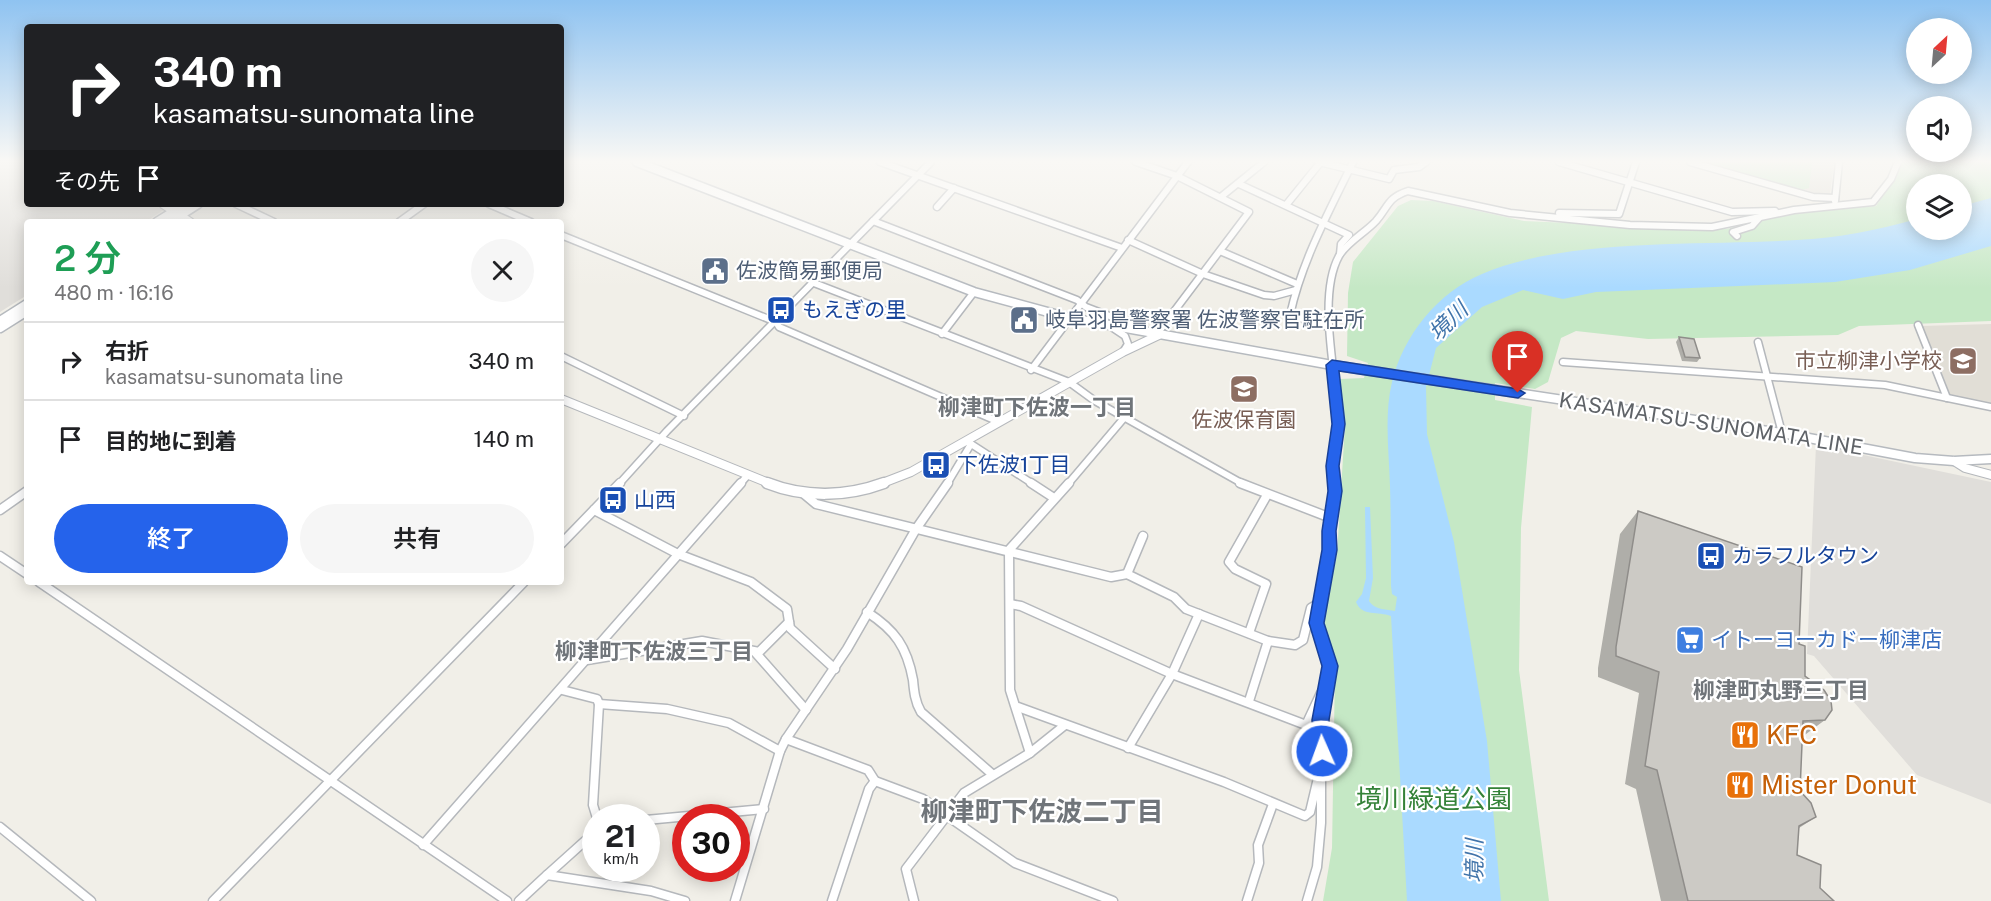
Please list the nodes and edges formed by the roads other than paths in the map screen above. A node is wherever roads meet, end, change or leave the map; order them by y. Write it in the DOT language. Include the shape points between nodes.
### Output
graph roads {
  1 [pos="745,204"];
  2 [pos="890,204"];
  3 [pos="940,204"];
  4 [pos="999,204"];
  5 [pos="1156,204"];
  6 [pos="1236,204"];
  7 [pos="1334,204"];
  8 [pos="1387,204"];
  9 [pos="1476,204"];
  10 [pos="1622,204"];
  11 [pos="1704,204"];
  12 [pos="1863,204"];
  13 [pos="1286,205"];
  14 [pos="1837,206"];
  15 [pos="168,207"];
  16 [pos="183,207"];
  17 [pos="191,207"];
  18 [pos="242,207"];
  19 [pos="420,207"];
  20 [pos="496,207"];
  21 [pos="937,207"];
  22 [pos="1781,212"];
  23 [pos="177,213"];
  24 [pos="1546,215"];
  25 [pos="1759,218"];
  26 [pos="164,219"];
  27 [pos="172,219"];
  28 [pos="186,219"];
  29 [pos="268,219"];
  30 [pos="403,219"];
  31 [pos="524,219"];
  32 [pos="873,221"];
  33 [pos="1324,222"];
  34 [pos="564,236"];
  35 [pos="1737,236"];
  36 [pos="1128,240"];
  37 [pos="851,245"];
  38 [pos="1122,248"];
  39 [pos="1220,251"];
  40 [pos="1340,254"];
  41 [pos="1203,274"];
  42 [pos="814,283"];
  43 [pos="1296,287"];
  44 [pos="974,292"];
  45 [pos="1082,303"];
  46 [pos="24,306"];
  47 [pos="24,313"];
  48 [pos="1070,318"];
  49 [pos="0,321"];
  50 [pos="776,322"];
  51 [pos="1918,325"];
  52 [pos="1112,327"];
  53 [pos="1328,327"];
  54 [pos="0,328"];
  55 [pos="942,334"];
  56 [pos="1159,335"];
  57 [pos="1758,342"];
  58 [pos="1123,352"];
  59 [pos="564,357"];
  60 [pos="1563,363"];
  61 [pos="1332,365"];
  62 [pos="1032,370"];
  63 [pos="1768,377"];
  64 [pos="1070,382"];
  65 [pos="1947,398"];
  66 [pos="564,400"];
  67 [pos="1991,406"];
  68 [pos="684,416"];
  69 [pos="1124,418"];
  70 [pos="999,422"];
  71 [pos="1782,433"];
  72 [pos="660,440"];
  73 [pos="969,442"];
  74 [pos="1991,459"];
  75 [pos="1953,461"];
  76 [pos="1991,475"];
  77 [pos="747,476"];
  78 [pos="24,493"];
  79 [pos="804,494"];
  80 [pos="1267,495"];
  81 [pos="1054,498"];
  82 [pos="0,510"];
  83 [pos="594,510"];
  84 [pos="1330,518"];
  85 [pos="916,529"];
  86 [pos="1143,536"];
  87 [pos="564,541"];
  88 [pos="1009,550"];
  89 [pos="678,554"];
  90 [pos="0,556"];
  91 [pos="24,572"];
  92 [pos="1127,574"];
  93 [pos="43,585"];
  94 [pos="521,585"];
  95 [pos="1321,602"];
  96 [pos="1011,604"];
  97 [pos="867,612"];
  98 [pos="1199,614"];
  99 [pos="789,622"];
  100 [pos="1249,633"];
  101 [pos="1268,641"];
  102 [pos="755,652"];
  103 [pos="587,660"];
  104 [pos="835,669"];
  105 [pos="1172,674"];
  106 [pos="562,690"];
  107 [pos="1327,692"];
  108 [pos="1249,701"];
  109 [pos="599,704"];
  110 [pos="1018,707"];
  111 [pos="806,710"];
  112 [pos="1065,725"];
  113 [pos="786,739"];
  114 [pos="1128,748"];
  115 [pos="780,751"];
  116 [pos="1030,753"];
  117 [pos="992,774"];
  118 [pos="1323,776"];
  119 [pos="875,781"];
  120 [pos="329,782"];
  121 [pos="593,804"];
  122 [pos="1273,804"];
  123 [pos="764,809"];
  124 [pos="947,813"];
  125 [pos="660,819"];
  126 [pos="0,827"];
  127 [pos="582,844"];
  128 [pos="423,845"];
  129 [pos="547,875"];
  130 [pos="219,899"];
  131 [pos="91,901"];
  132 [pos="507,901"];
  133 [pos="519,901"];
  134 [pos="685,901"];
  135 [pos="735,901"];
  136 [pos="832,901"];
  137 [pos="914,901"];
  138 [pos="1113,901"];
  139 [pos="1247,901"];
  140 [pos="1307,901"];
  1 -- 37 [label="main road, KASAMATSU-SUNOMATA LINE"];
  2 -- 32 [label="street"];
  3 -- 21 [label="street"];
  4 -- 38 [label="street"];
  5 -- 36 [label="street"];
  6 -- 39 [label="street" via="1249,212"];
  7 -- 33 [label="street"];
  8 -- 40 [label="street"];
  9 -- 24 [label="street" via="1510,213"];
  10 -- 24 [label="street" via="1618,214"];
  11 -- 22 [label="street" via="1732,212"];
  12 -- 14 [label="street"];
  13 -- 33 [label="street"];
  14 -- 22 [label="street"];
  15 -- 23 [label="street"];
  16 -- 23 [label="main road"];
  17 -- 23 [label="main road"];
  18 -- 29 [label="street"];
  19 -- 30 [label="street"];
  20 -- 31 [label="street"];
  22 -- 25 [label="street"];
  23 -- 26 [label="main road"];
  23 -- 27 [label="main road"];
  23 -- 28 [label="street"];
  24 -- 25 [label="street" via="1630,225 1712,227"];
  25 -- 35 [label="street" via="1752,226 1733,232"];
  32 -- 37 [label="street"];
  32 -- 45 [label="street"];
  33 -- 40 [label="street" via="1348,235"];
  33 -- 43 [label="street"];
  34 -- 50 [label="street"];
  36 -- 38 [label="street"];
  36 -- 41 [label="street"];
  37 -- 42 [label="street"];
  37 -- 44 [label="main road, KASAMATSU-SUNOMATA LINE"];
  38 -- 45 [label="street"];
  39 -- 41 [label="street"];
  39 -- 43 [label="street"];
  40 -- 53 [label="street" via="1333,271"];
  41 -- 43 [label="street" via="1264,295 1274,296"];
  41 -- 56 [label="street"];
  42 -- 50 [label="street"];
  42 -- 55 [label="street"];
  43 -- 53 [label="street" via="1290,315"];
  44 -- 48 [label="main road, KASAMATSU-SUNOMATA LINE"];
  44 -- 55 [label="street"];
  45 -- 48 [label="street"];
  45 -- 56 [label="street"];
  46 -- 49 [label="main road"];
  47 -- 54 [label="main road"];
  48 -- 52 [label="main road, KASAMATSU-SUNOMATA LINE"];
  48 -- 62 [label="street"];
  50 -- 68 [label="street"];
  50 -- 70 [label="street" via="779,327"];
  51 -- 65 [label="street"];
  52 -- 56 [label="main road, KASAMATSU-SUNOMATA LINE"];
  52 -- 58 [label="street" via="1128,339"];
  53 -- 61 [label="street"];
  55 -- 62 [label="street"];
  56 -- 58 [label="street"];
  56 -- 61 [label="main road, KASAMATSU-SUNOMATA LINE"];
  57 -- 63 [label="street"];
  58 -- 64 [label="street"];
  59 -- 68 [label="street"];
  60 -- 63 [label="street"];
  61 -- 71 [label="main road, KASAMATSU-SUNOMATA LINE"];
  61 -- 84 [label="street" via="1339,424"];
  62 -- 64 [label="street"];
  63 -- 65 [label="street" via="1885,385"];
  63 -- 71 [label="street"];
  64 -- 69 [label="street"];
  64 -- 70 [label="street"];
  65 -- 67 [label="street"];
  66 -- 72 [label="street"];
  68 -- 72 [label="street"];
  69 -- 80 [label="street" via="1214,470"];
  69 -- 81 [label="street"];
  70 -- 73 [label="street"];
  71 -- 75 [label="main road, KASAMATSU-SUNOMATA LINE" via="1915,458"];
  72 -- 77 [label="street"];
  72 -- 83 [label="street"];
  73 -- 79 [label="street" via="874,488 835,496"];
  73 -- 81 [label="street"];
  73 -- 85 [label="street"];
  74 -- 75 [label="main road, KASAMATSU-SUNOMATA LINE"];
  75 -- 76 [label="street"];
  77 -- 79 [label="street"];
  77 -- 89 [label="street"];
  78 -- 82 [label="street"];
  79 -- 85 [label="street" via="816,504"];
  80 -- 84 [label="street"];
  80 -- 100 [label="street" via="1229,562 1266,584"];
  81 -- 88 [label="street"];
  83 -- 87 [label="street"];
  83 -- 89 [label="street"];
  84 -- 95 [label="street"];
  85 -- 88 [label="street"];
  85 -- 97 [label="street"];
  86 -- 92 [label="street"];
  88 -- 92 [label="street" via="1111,577"];
  88 -- 96 [label="street"];
  89 -- 99 [label="street" via="751,582 787,609"];
  89 -- 103 [label="street"];
  90 -- 91 [label="street"];
  92 -- 98 [label="street"];
  93 -- 120 [label="street"];
  94 -- 120 [label="street"];
  95 -- 101 [label="street" via="1311,608 1303,640 1295,645"];
  95 -- 107 [label="street" via="1317,623 1330,666"];
  96 -- 105 [label="street"];
  96 -- 110 [label="street" via="1010,690"];
  97 -- 104 [label="street"];
  97 -- 117 [label="street" via="896,631 904,642 921,712"];
  98 -- 100 [label="street"];
  98 -- 105 [label="street"];
  99 -- 102 [label="street"];
  99 -- 104 [label="street" via="790,628"];
  100 -- 101 [label="street"];
  101 -- 108 [label="street"];
  102 -- 103 [label="street" via="702,641"];
  102 -- 111 [label="street"];
  103 -- 106 [label="street"];
  104 -- 111 [label="street"];
  105 -- 108 [label="street"];
  105 -- 114 [label="street"];
  106 -- 109 [label="street" via="597,699"];
  106 -- 128 [label="street"];
  107 -- 108 [label="street" via="1321,693 1306,725"];
  107 -- 118 [label="street" via="1321,720"];
  109 -- 115 [label="street" via="667,709 729,723"];
  109 -- 121 [label="street"];
  110 -- 112 [label="street"];
  110 -- 116 [label="street"];
  111 -- 113 [label="street"];
  112 -- 114 [label="street"];
  112 -- 116 [label="street"];
  113 -- 115 [label="street"];
  113 -- 119 [label="street" via="868,770"];
  114 -- 122 [label="street"];
  115 -- 123 [label="street"];
  116 -- 117 [label="street"];
  117 -- 124 [label="street" via="964,793"];
  118 -- 122 [label="street" via="1319,774 1310,812 1305,816"];
  118 -- 140 [label="street" via="1317,867"];
  119 -- 124 [label="street" via="923,799"];
  119 -- 136 [label="street"];
  120 -- 128 [label="street"];
  120 -- 130 [label="street"];
  122 -- 139 [label="street" via="1258,845 1259,862"];
  123 -- 125 [label="street"];
  123 -- 135 [label="street"];
  124 -- 137 [label="street" via="906,869"];
  124 -- 138 [label="street" via="1015,863"];
  126 -- 131 [label="street"];
  127 -- 129 [label="street"];
  128 -- 132 [label="street"];
  129 -- 133 [label="street"];
  129 -- 134 [label="street" via="662,893"];
}
